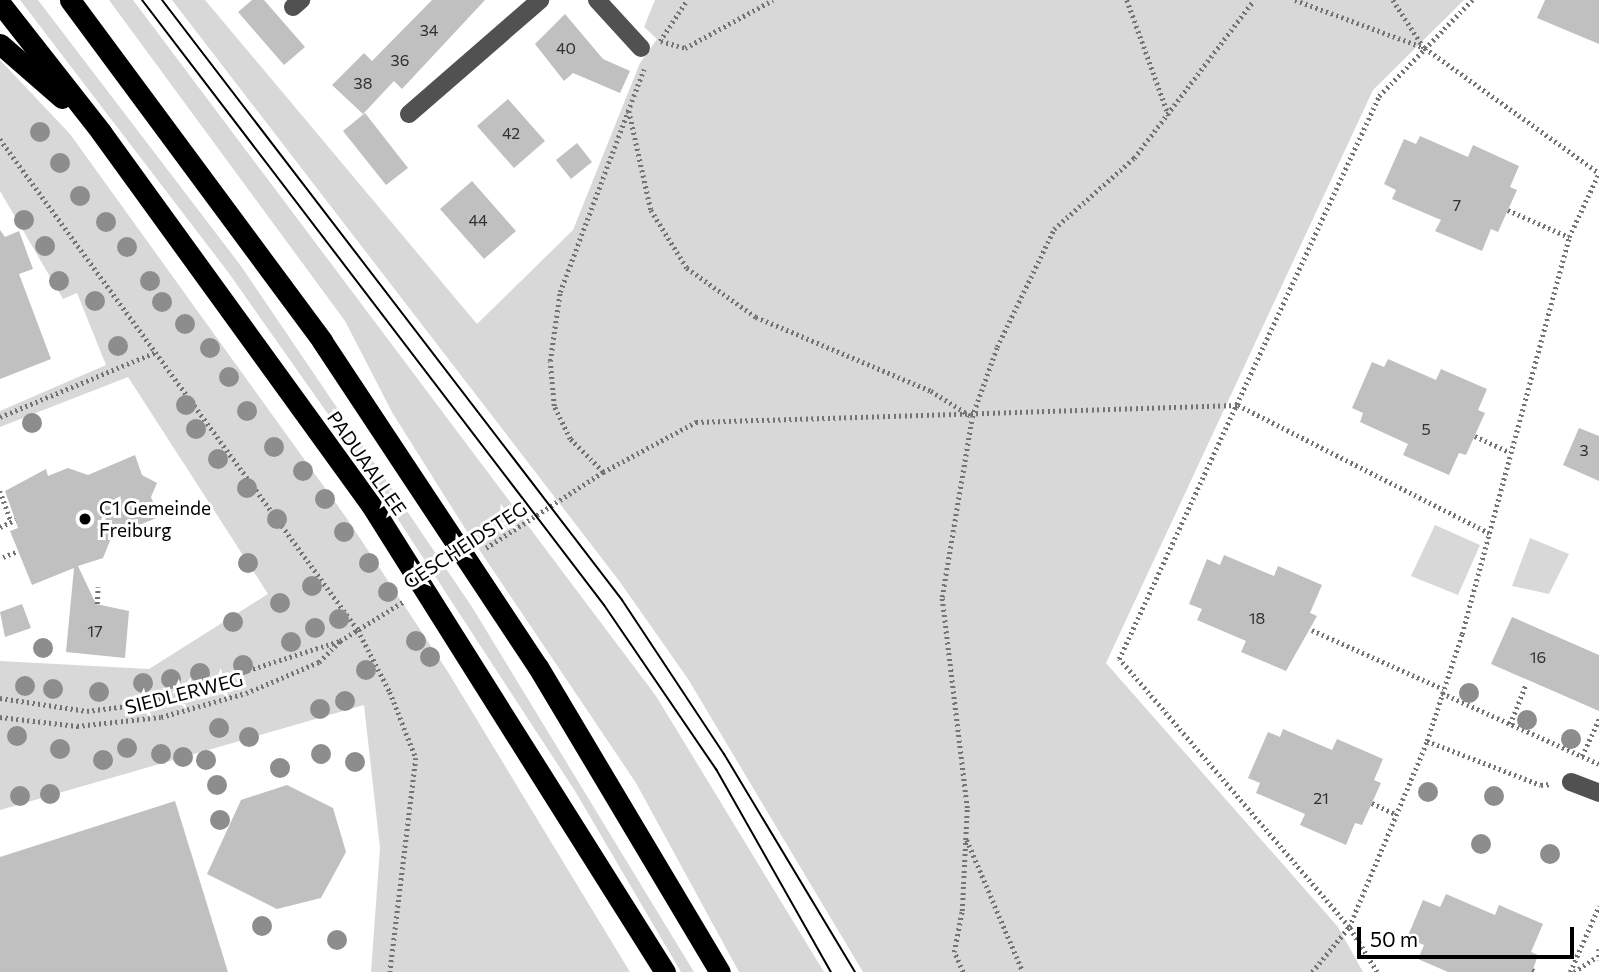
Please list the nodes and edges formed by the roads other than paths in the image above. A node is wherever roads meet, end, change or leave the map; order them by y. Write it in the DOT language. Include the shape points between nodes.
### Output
graph roads {
  1 [pos="540,0"];
  2 [pos="597,0"];
  3 [pos="72,2"];
  4 [pos="0,3"];
  5 [pos="0,44"];
  6 [pos="648,51"];
  7 [pos="409,114"];
  8 [pos="101,132"];
  9 [pos="1570,782"];
  10 [pos="1599,793"];
  11 [pos="665,972"];
  12 [pos="720,972"];
  1 -- 7 [label="street"];
  2 -- 6 [label="street"];
  3 -- 12 [label="highway, PADUAALLEE" via="323,341 538,667"];
  4 -- 8 [label="highway, PADUAALLEE"];
  5 -- 8 [label="highway"];
  8 -- 11 [label="highway, PADUAALLEE" via="370,505"];
  9 -- 10 [label="street"];
}
